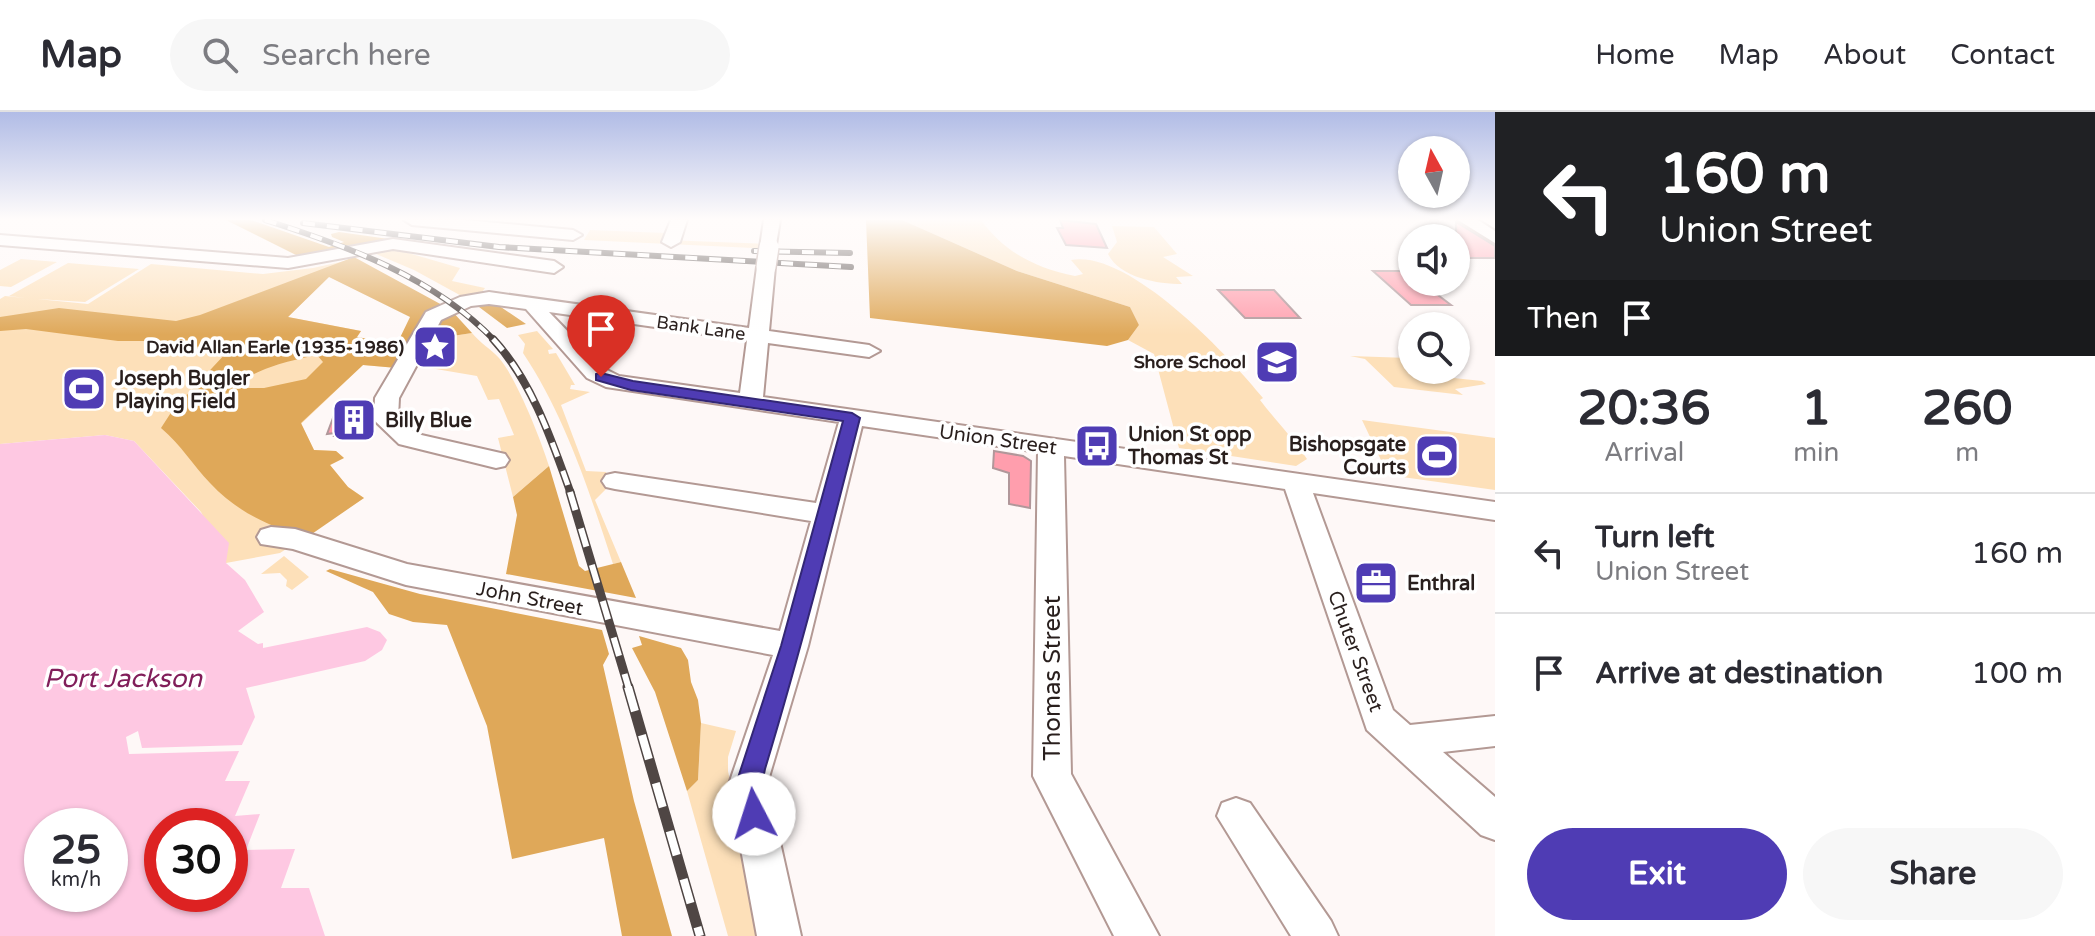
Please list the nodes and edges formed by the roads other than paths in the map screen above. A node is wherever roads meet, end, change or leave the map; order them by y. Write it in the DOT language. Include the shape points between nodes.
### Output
graph roads {
  1 [pos="231,258"];
  2 [pos="321,258"];
  3 [pos="494,258"];
  4 [pos="559,258"];
  5 [pos="767,258"];
  6 [pos="554,267"];
  7 [pos="534,305"];
  8 [pos="758,335"];
  9 [pos="869,351"];
  10 [pos="751,402"];
  11 [pos="852,418"];
  12 [pos="1051,447"];
  13 [pos="496,460"];
  14 [pos="615,481"];
  15 [pos="1296,482"];
  16 [pos="1495,511"];
  17 [pos="827,514"];
  18 [pos="271,537"];
  19 [pos="792,646"];
  20 [pos="1495,731"];
  21 [pos="1403,741"];
  22 [pos="1236,816"];
  23 [pos="1495,822"];
  24 [pos="779,936"];
  25 [pos="1137,936"];
  26 [pos="1316,936"];
  1 -- 2 [label="street" via="288,263"];
  3 -- 6 [label="street"];
  4 -- 6 [label="street"];
  5 -- 8 [label="street"];
  6 -- 7 [label="street"];
  7 -- 8 [label="street, Bank Lane"];
  7 -- 10 [label="street, Union Street" via="607,380"];
  7 -- 13 [label="street, Bank Lane" via="480,299 436,313 387,398 386,420 408,439"];
  8 -- 9 [label="street, Bank Lane"];
  8 -- 10 [label="street"];
  10 -- 11 [label="street, Union Street"];
  11 -- 12 [label="street, Union Street"];
  11 -- 17 [label="street"];
  12 -- 15 [label="street, Union Street"];
  12 -- 25 [label="street, Thomas Street" via="1052,776"];
  14 -- 17 [label="street"];
  15 -- 16 [label="street, Union Street"];
  15 -- 21 [label="street, Chuter Street" via="1379,719"];
  17 -- 19 [label="street"];
  18 -- 19 [label="street, John Street" via="295,539 406,574"];
  19 -- 24 [label="street" via="748,784"];
  20 -- 21 [label="street"];
  21 -- 23 [label="street, Chuter Street"];
  22 -- 26 [label="street"];
}
